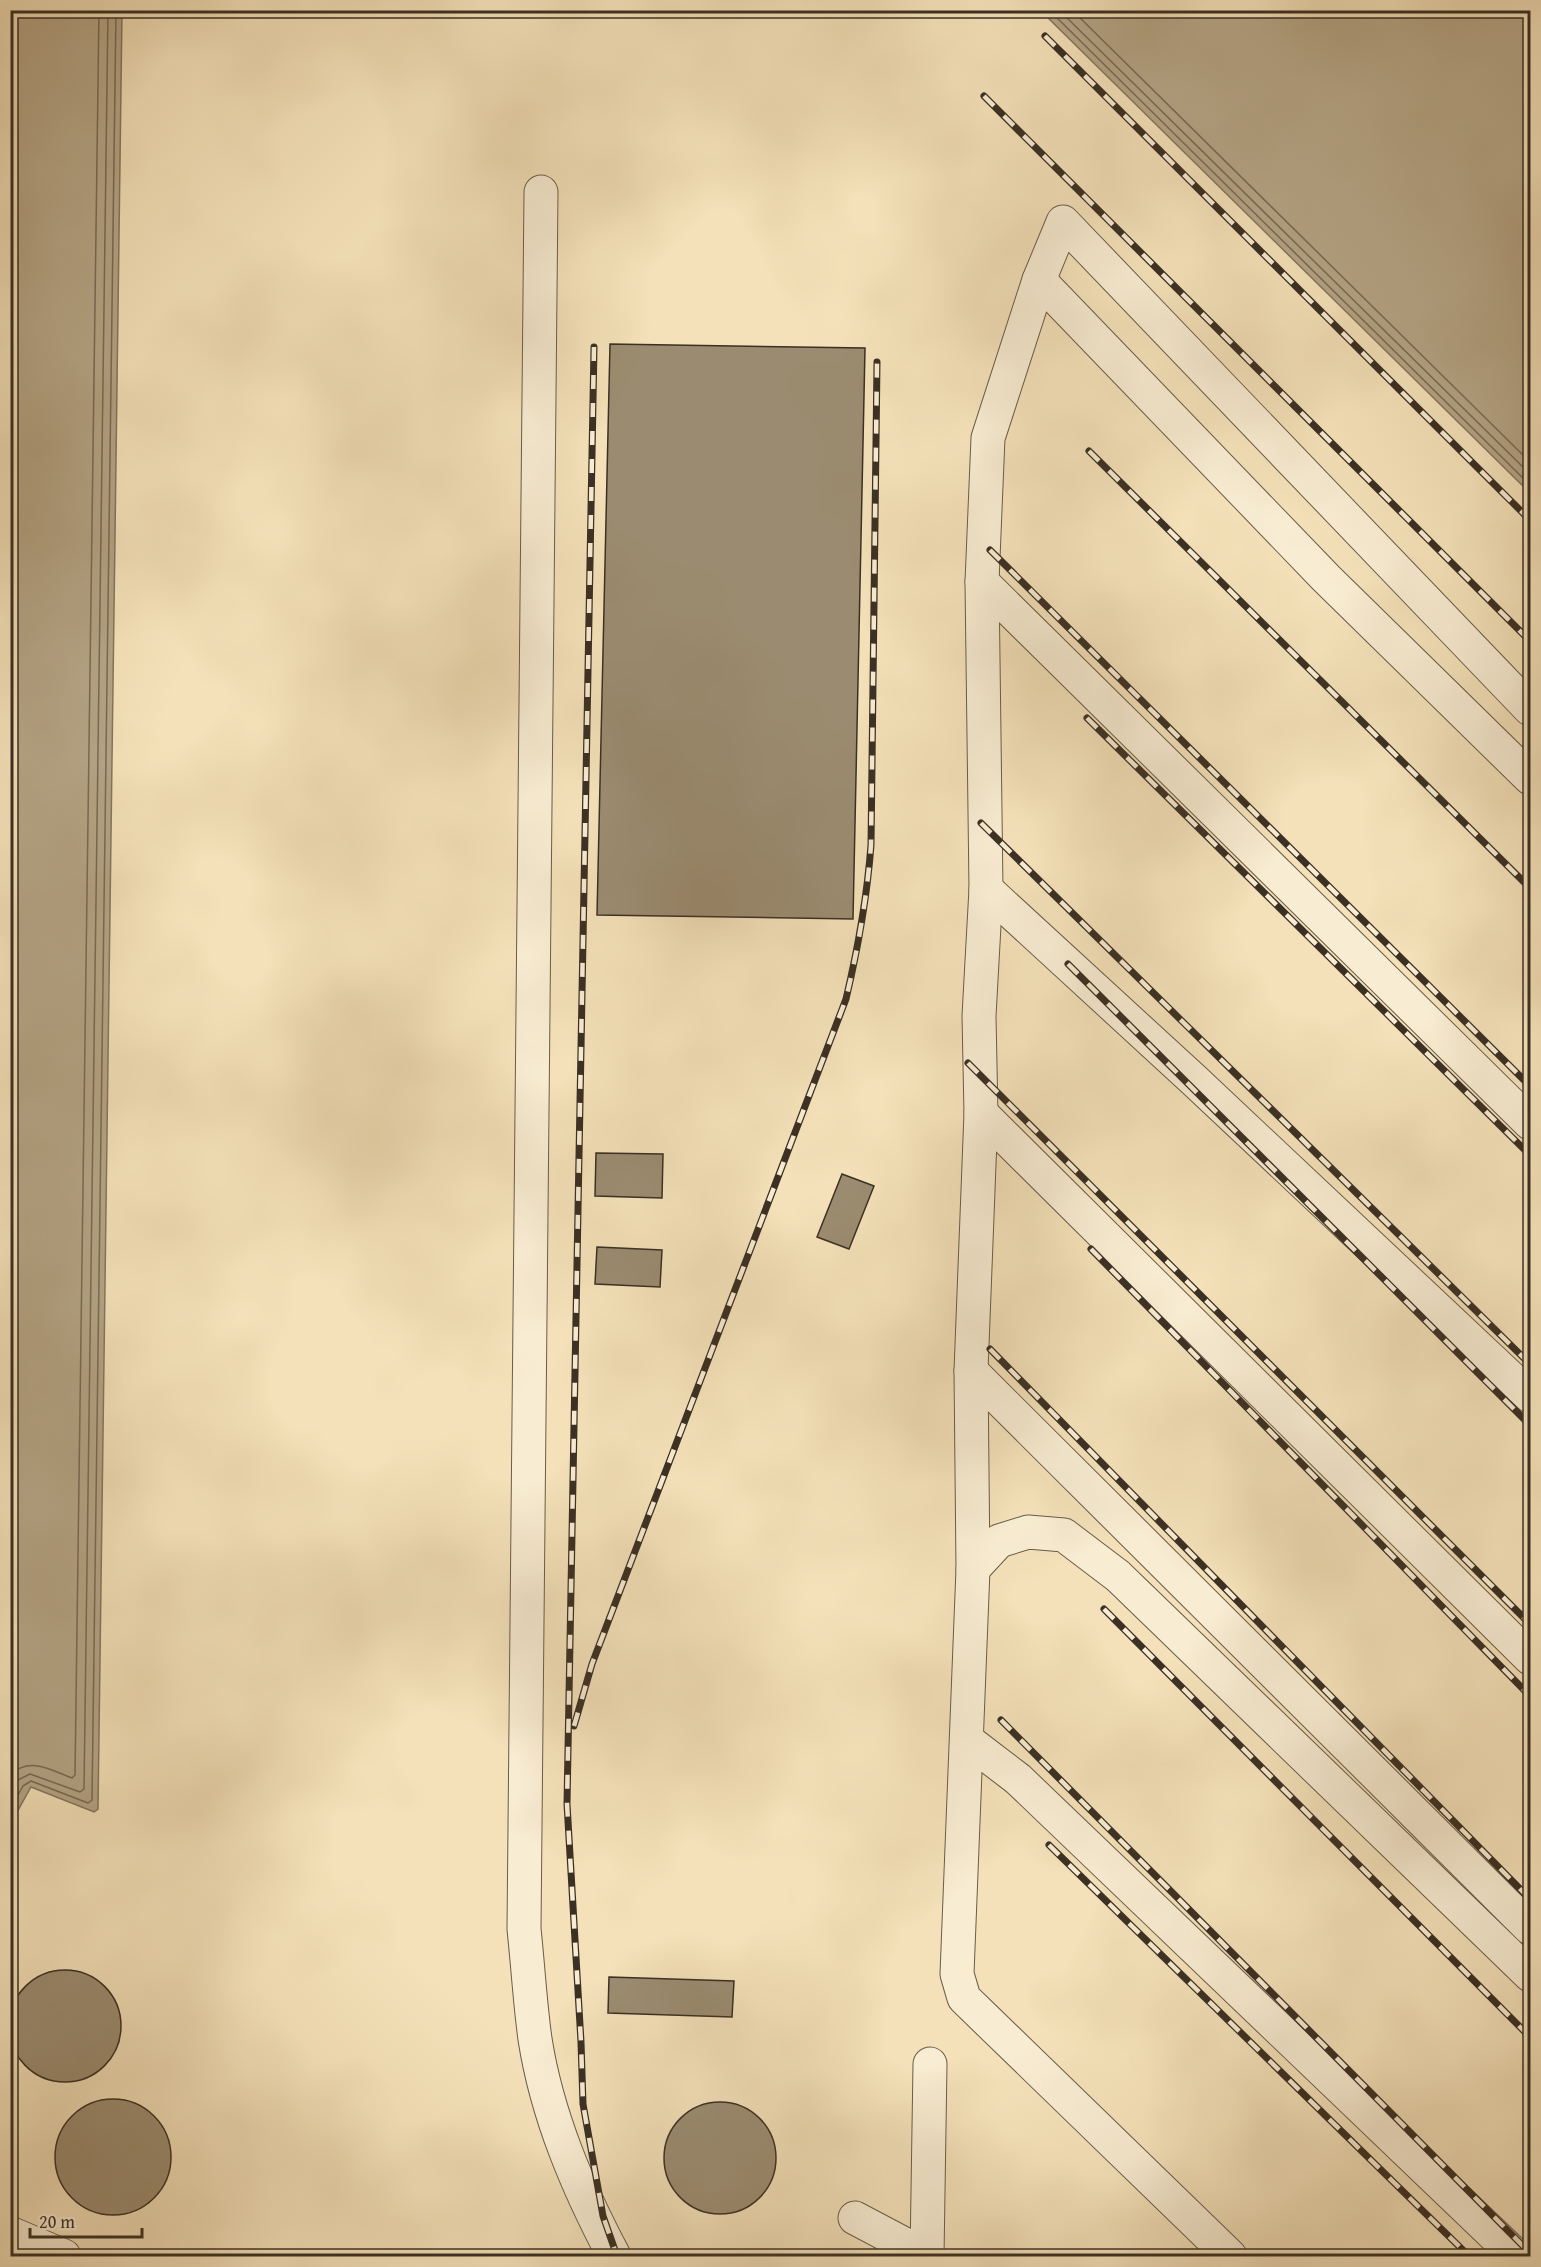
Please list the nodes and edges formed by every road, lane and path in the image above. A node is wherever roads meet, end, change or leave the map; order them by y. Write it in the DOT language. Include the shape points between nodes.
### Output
graph roads {
  1 [pos="541,192"];
  2 [pos="1039,280"];
  3 [pos="982,582"];
  4 [pos="1530,709"];
  5 [pos="1530,778"];
  6 [pos="986,889"];
  7 [pos="981,1113"];
  8 [pos="1530,1123"];
  9 [pos="971,1371"];
  10 [pos="1530,1396"];
  11 [pos="973,1569"];
  12 [pos="1530,1658"];
  13 [pos="967,1740"];
  14 [pos="1530,1928"];
  15 [pos="1530,1976"];
  16 [pos="930,2064"];
  17 [pos="855,2218"];
  18 [pos="10,2233"];
  19 [pos="62,2256"];
  20 [pos="614,2256"];
  21 [pos="927,2256"];
  22 [pos="1230,2256"];
  23 [pos="1515,2256"];
  1 -- 20 [label="street" via="524,1929 535,2039 550,2104 578,2183"];
  2 -- 3 [label="street" via="988,438"];
  2 -- 4 [label="street" via="1063,222"];
  2 -- 5 [label="street" via="1326,578"];
  3 -- 6 [label="street"];
  3 -- 8 [label="street"];
  6 -- 7 [label="street" via="979,1016"];
  6 -- 10 [label="street"];
  7 -- 9 [label="street"];
  7 -- 12 [label="street"];
  9 -- 11 [label="street"];
  9 -- 14 [label="street"];
  11 -- 13 [label="street"];
  11 -- 15 [label="street" via="999,1541 1028,1532 1064,1535 1118,1576"];
  13 -- 22 [label="street" via="957,1974 964,1998"];
  13 -- 23 [label="street" via="1018,1779"];
  16 -- 21 [label="street"];
  17 -- 21 [label="street"];
  18 -- 19 [label="street"];
}
